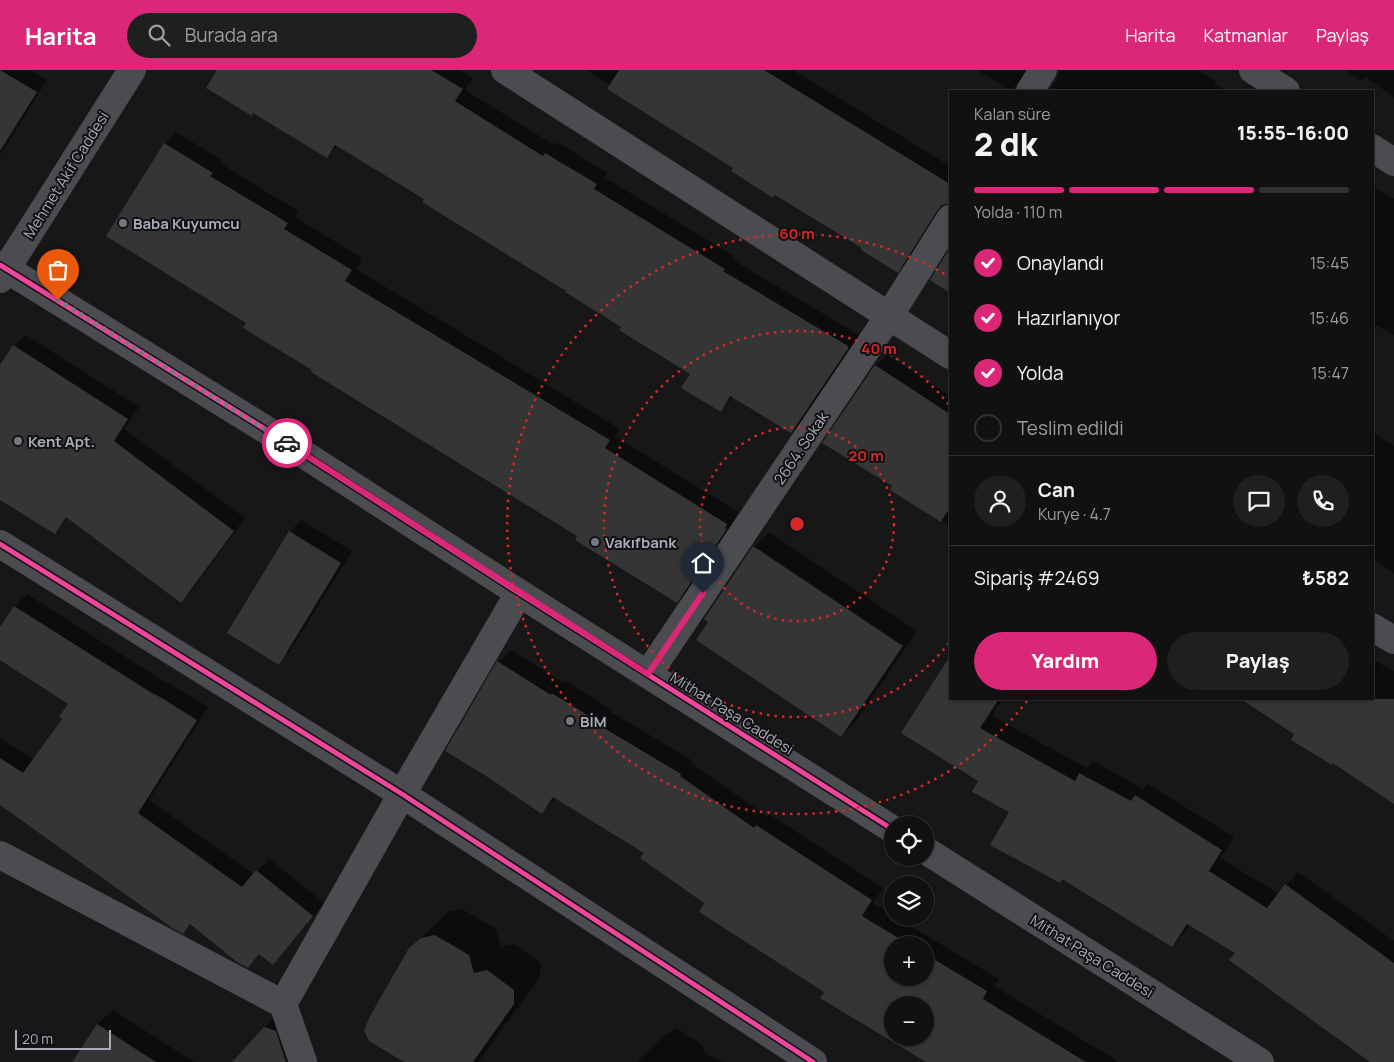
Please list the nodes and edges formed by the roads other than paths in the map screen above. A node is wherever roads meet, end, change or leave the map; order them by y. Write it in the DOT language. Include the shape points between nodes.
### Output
graph roads {
  1 [pos="132,70"];
  2 [pos="505,70"];
  3 [pos="1043,70"];
  4 [pos="1253,70"];
  5 [pos="1031,90"];
  6 [pos="1284,90"];
  7 [pos="1374,149"];
  8 [pos="1394,162"];
  9 [pos="949,221"];
  10 [pos="2,271"];
  11 [pos="889,316"];
  12 [pos="949,354"];
  13 [pos="0,544"];
  14 [pos="519,593"];
  15 [pos="1374,627"];
  16 [pos="1394,640"];
  17 [pos="648,674"];
  18 [pos="402,794"];
  19 [pos="884,824"];
  20 [pos="0,855"];
  21 [pos="934,856"];
  22 [pos="283,1004"];
  23 [pos="303,1062"];
  24 [pos="814,1062"];
  25 [pos="1260,1062"];
  1 -- 10 [label="street, Mehmet Akif Caddesi"];
  2 -- 11 [label="street"];
  3 -- 5 [label="street"];
  4 -- 6 [label="street"];
  7 -- 8 [label="street"];
  9 -- 11 [label="street, 2664. Sokak"];
  10 -- 14 [label="street, Mithat Paşa Caddesi" via="260,426"];
  11 -- 12 [label="street"];
  11 -- 17 [label="street, 2664. Sokak"];
  13 -- 18 [label="street"];
  14 -- 17 [label="street, Mithat Paşa Caddesi"];
  14 -- 18 [label="street"];
  15 -- 16 [label="street"];
  17 -- 19 [label="street, Mithat Paşa Caddesi"];
  18 -- 22 [label="street"];
  18 -- 24 [label="street"];
  20 -- 22 [label="street"];
  21 -- 25 [label="street, Mithat Paşa Caddesi"];
  22 -- 23 [label="street"];
}
